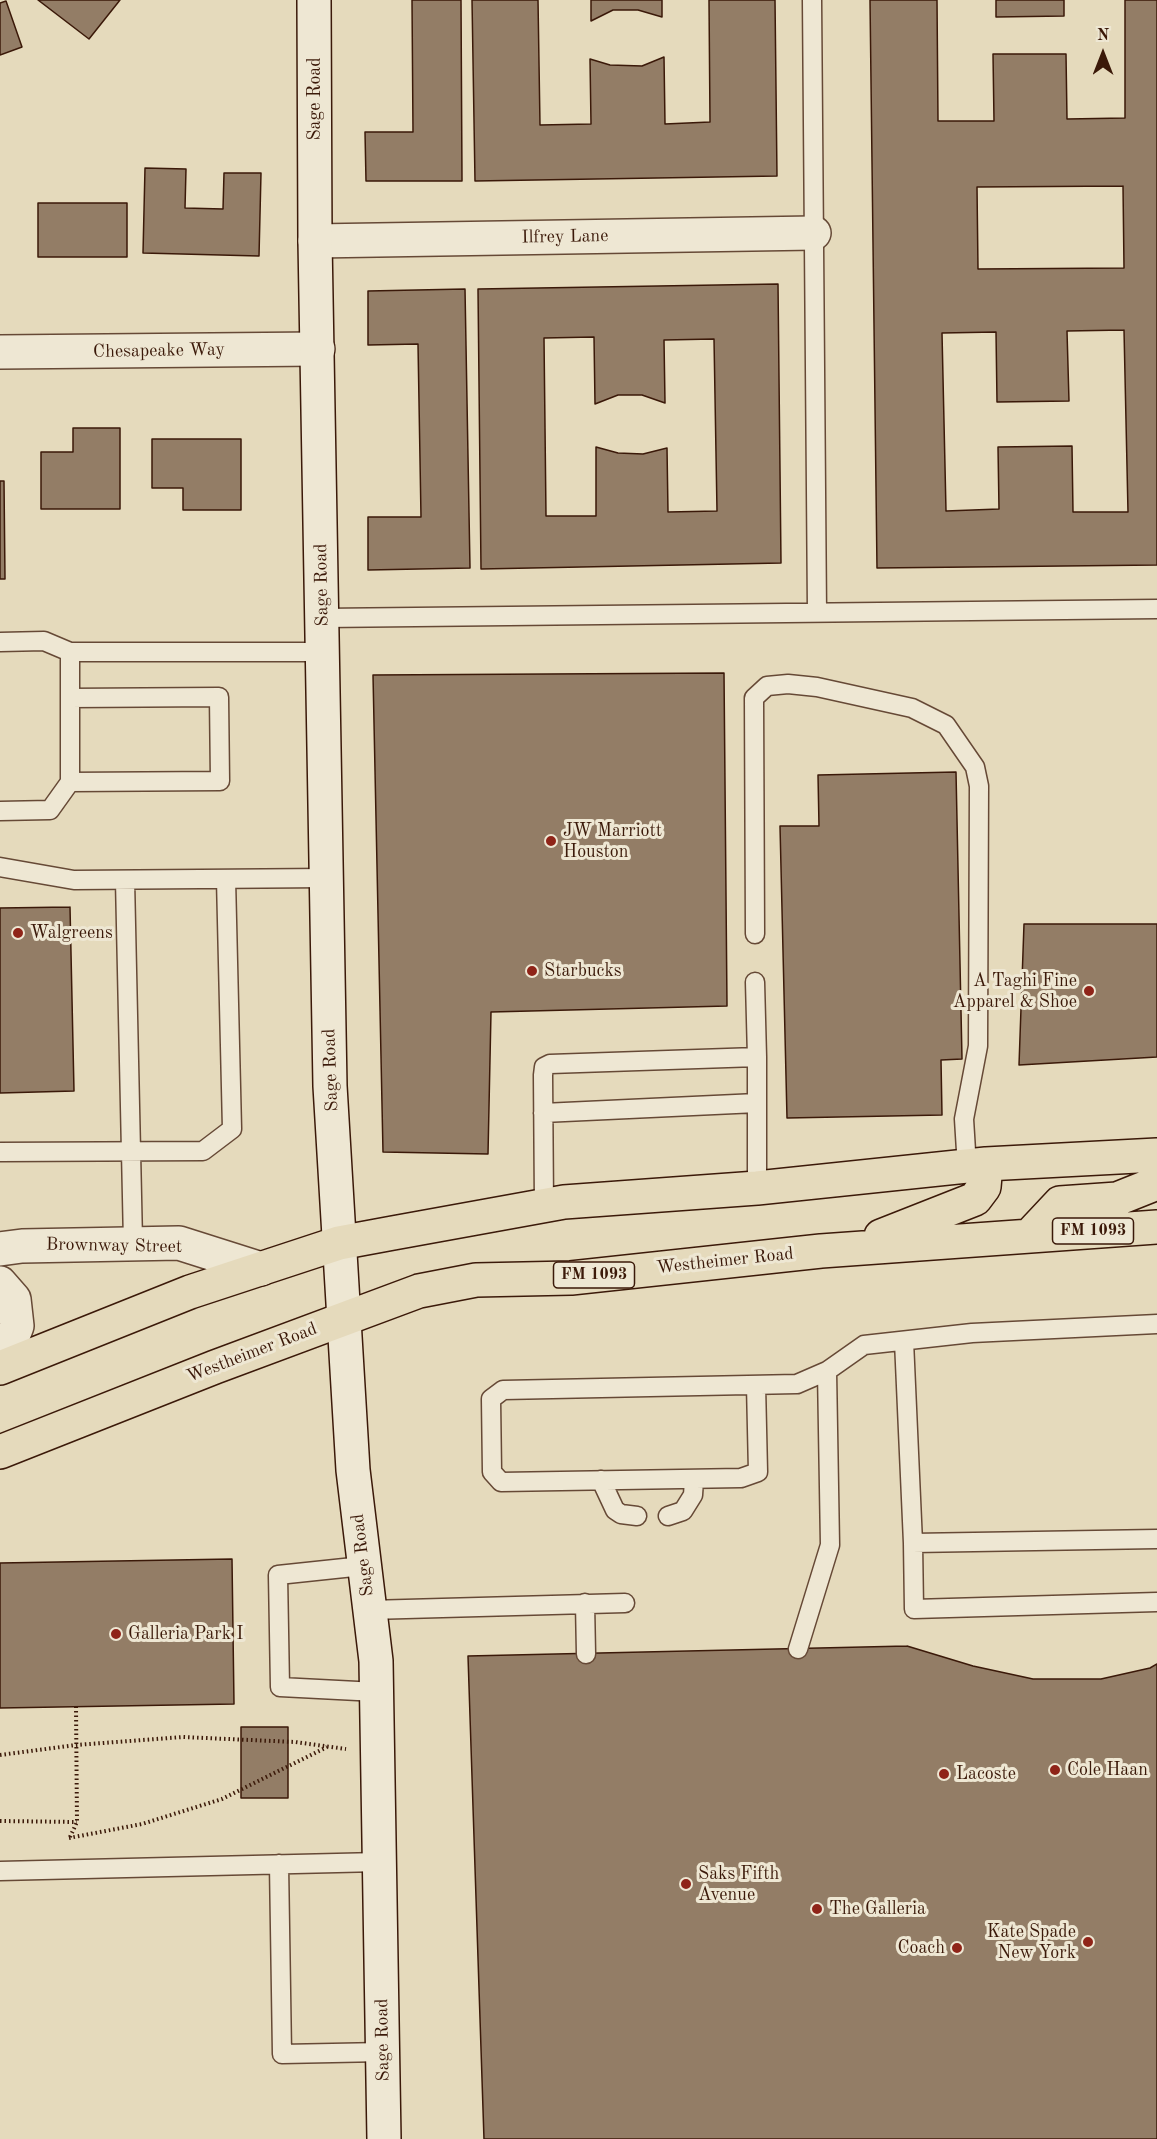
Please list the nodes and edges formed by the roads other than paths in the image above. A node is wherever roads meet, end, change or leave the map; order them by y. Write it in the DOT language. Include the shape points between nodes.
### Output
graph roads {
  1 [pos="314,0"];
  2 [pos="812,0"];
  3 [pos="814,233"];
  4 [pos="315,241"];
  5 [pos="318,349"];
  6 [pos="0,352"];
  7 [pos="1157,609"];
  8 [pos="817,612"];
  9 [pos="322,618"];
  10 [pos="0,642"];
  11 [pos="70,652"];
  12 [pos="323,652"];
  13 [pos="70,698"];
  14 [pos="70,782"];
  15 [pos="0,811"];
  16 [pos="0,867"];
  17 [pos="327,878"];
  18 [pos="226,879"];
  19 [pos="125,880"];
  20 [pos="755,934"];
  21 [pos="755,982"];
  22 [pos="757,1057"];
  23 [pos="757,1103"];
  24 [pos="543,1113"];
  25 [pos="0,1152"];
  26 [pos="131,1152"];
  27 [pos="1157,1155"];
  28 [pos="976,1165"];
  29 [pos="1157,1183"];
  30 [pos="757,1188"];
  31 [pos="544,1206"];
  32 [pos="1157,1227"];
  33 [pos="1030,1235"];
  34 [pos="133,1242"];
  35 [pos="339,1243"];
  36 [pos="848,1248"];
  37 [pos="0,1249"];
  38 [pos="261,1269"];
  39 [pos="0,1283"];
  40 [pos="344,1317"];
  41 [pos="1157,1324"];
  42 [pos="904,1341"];
  43 [pos="1,1367"];
  44 [pos="827,1371"];
  45 [pos="756,1385"];
  46 [pos="0,1452"];
  47 [pos="601,1480"];
  48 [pos="694,1480"];
  49 [pos="638,1516"];
  50 [pos="668,1516"];
  51 [pos="1157,1539"];
  52 [pos="913,1542"];
  53 [pos="363,1566"];
  54 [pos="1157,1602"];
  55 [pos="585,1603"];
  56 [pos="625,1603"];
  57 [pos="369,1610"];
  58 [pos="798,1649"];
  59 [pos="586,1654"];
  60 [pos="376,1692"];
  61 [pos="379,1862"];
  62 [pos="279,1864"];
  63 [pos="0,1871"];
  64 [pos="383,2052"];
  65 [pos="384,2139"];
  1 -- 4 [label="main road, Sage Road"];
  2 -- 3 [label="lane"];
  3 -- 4 [label="main road, Ilfrey Lane"];
  3 -- 8 [label="lane"];
  4 -- 5 [label="main road, Sage Road"];
  5 -- 6 [label="main road, Chesapeake Way"];
  5 -- 9 [label="main road, Sage Road"];
  7 -- 8 [label="lane"];
  8 -- 9 [label="lane"];
  9 -- 12 [label="main road, Sage Road"];
  10 -- 11 [label="lane" via="44,641"];
  11 -- 12 [label="lane"];
  11 -- 13 [label="lane"];
  12 -- 17 [label="main road, Sage Road"];
  13 -- 14 [label="lane"];
  13 -- 14 [label="lane" via="219,697 219,781"];
  14 -- 15 [label="lane" via="50,810"];
  16 -- 19 [label="lane" via="74,880"];
  17 -- 18 [label="lane"];
  17 -- 35 [label="main road, Sage Road" via="330,1086"];
  18 -- 19 [label="lane"];
  18 -- 26 [label="lane" via="232,1129 203,1151"];
  19 -- 26 [label="lane"];
  20 -- 28 [label="lane" via="754,698 767,686 817,687 912,708 946,725 975,767 979,786 978,1046 964,1119"];
  21 -- 22 [label="lane"];
  22 -- 23 [label="lane"];
  22 -- 24 [label="lane" via="549,1064 543,1075"];
  23 -- 24 [label="lane"];
  23 -- 30 [label="lane"];
  24 -- 31 [label="lane"];
  25 -- 26 [label="lane"];
  26 -- 34 [label="lane"];
  27 -- 28 [label="main road"];
  28 -- 30 [label="main road"];
  28 -- 36 [label="main road" via="983,1192 975,1199"];
  29 -- 33 [label="main road" via="1117,1199 1060,1203"];
  30 -- 31 [label="main road"];
  31 -- 35 [label="main road"];
  32 -- 33 [label="main road, Westheimer Road / FM 1093"];
  33 -- 36 [label="main road, Westheimer Road / FM 1093"];
  34 -- 37 [label="main road, Brownway Street"];
  34 -- 38 [label="main road, Brownway Street" via="179,1243"];
  35 -- 38 [label="main road"];
  35 -- 40 [label="main road, Sage Road"];
  36 -- 40 [label="main road, Westheimer Road / FM 1093" via="571,1278 476,1280 419,1291"];
  38 -- 43 [label="main road" via="190,1292"];
  39 -- 43 [label="main road" via="14,1299 17,1326"];
  40 -- 46 [label="main road, Westheimer Road / FM 1093"];
  40 -- 53 [label="main road, Sage Road"];
  41 -- 42 [label="lane" via="972,1333"];
  42 -- 44 [label="lane" via="864,1345"];
  42 -- 52 [label="lane"];
  44 -- 45 [label="lane" via="797,1384"];
  44 -- 58 [label="lane" via="830,1545"];
  45 -- 47 [label="lane" via="503,1390 491,1399 492,1472 501,1482"];
  45 -- 48 [label="lane" via="758,1472 741,1478"];
  47 -- 48 [label="lane"];
  47 -- 49 [label="lane" via="615,1510"];
  48 -- 50 [label="lane" via="693,1495 683,1511"];
  51 -- 52 [label="lane"];
  52 -- 54 [label="lane" via="914,1609"];
  53 -- 57 [label="main road, Sage Road"];
  53 -- 60 [label="lane" via="278,1575 280,1687"];
  55 -- 56 [label="lane"];
  55 -- 57 [label="lane"];
  55 -- 59 [label="lane"];
  57 -- 60 [label="main road, Sage Road"];
  60 -- 61 [label="main road, Sage Road"];
  61 -- 62 [label="lane"];
  61 -- 64 [label="main road, Sage Road"];
  62 -- 63 [label="lane"];
  62 -- 64 [label="lane" via="282,2054"];
  64 -- 65 [label="main road, Sage Road"];
}
